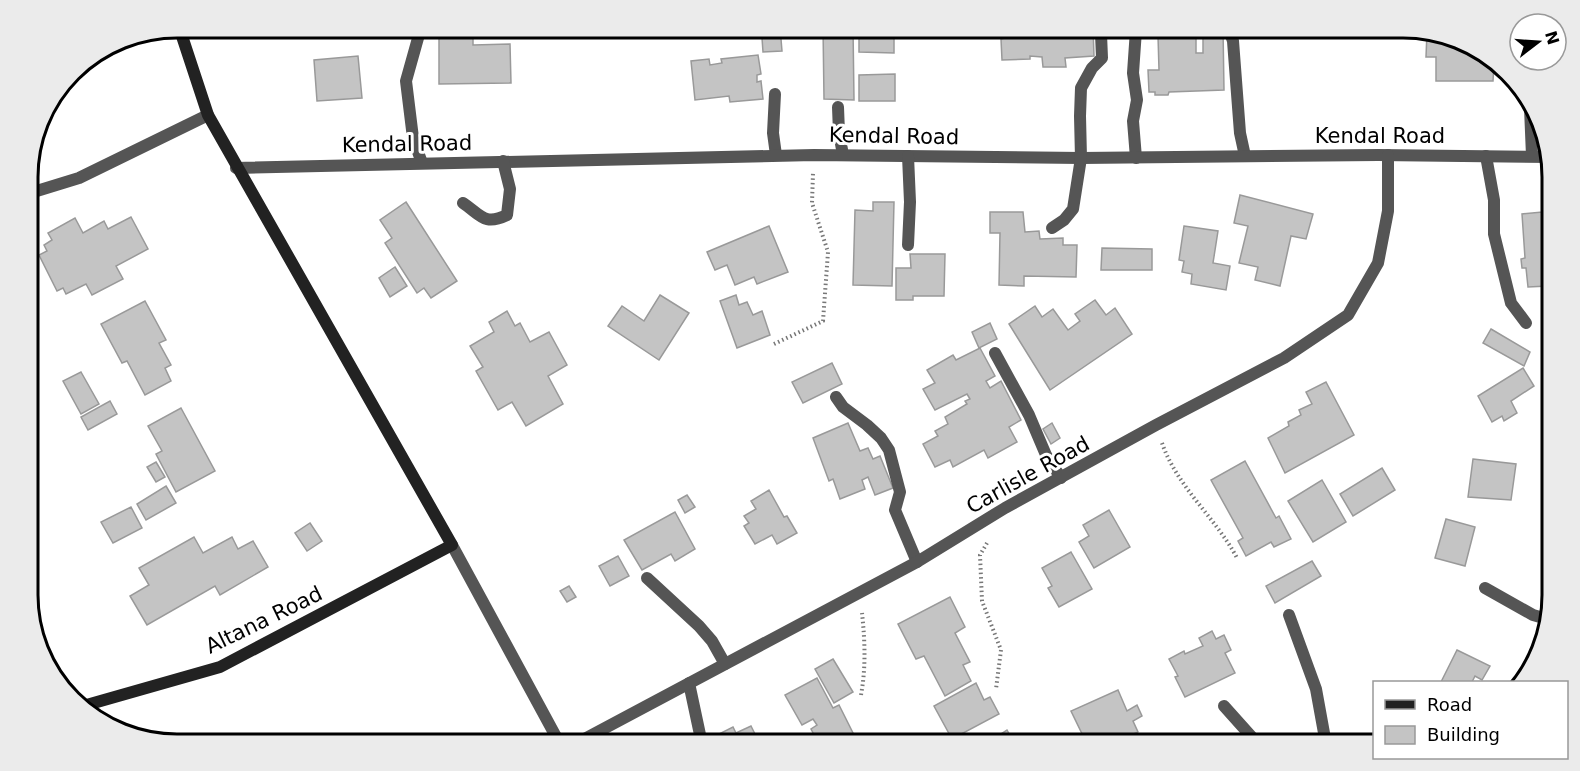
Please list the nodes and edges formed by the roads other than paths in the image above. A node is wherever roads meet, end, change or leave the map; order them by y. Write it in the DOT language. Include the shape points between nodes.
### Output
graph roads {
  1 [pos="182,37"];
  2 [pos="418,37"];
  3 [pos="1101,37"];
  4 [pos="1136,37"];
  5 [pos="1232,37"];
  6 [pos="775,94"];
  7 [pos="838,107"];
  8 [pos="208,115"];
  9 [pos="1531,121"];
  10 [pos="776,155"];
  11 [pos="843,155"];
  12 [pos="1388,155"];
  13 [pos="908,156"];
  14 [pos="1245,156"];
  15 [pos="1486,156"];
  16 [pos="1532,156"];
  17 [pos="1541,156"];
  18 [pos="1081,158"];
  19 [pos="1136,158"];
  20 [pos="503,161"];
  21 [pos="422,163"];
  22 [pos="236,168"];
  23 [pos="38,191"];
  24 [pos="463,203"];
  25 [pos="1052,228"];
  26 [pos="908,245"];
  27 [pos="1526,323"];
  28 [pos="995,353"];
  29 [pos="836,397"];
  30 [pos="1061,478"];
  31 [pos="452,545"];
  32 [pos="917,562"];
  33 [pos="647,578"];
  34 [pos="1485,588"];
  35 [pos="1288,615"];
  36 [pos="1540,617"];
  37 [pos="725,664"];
  38 [pos="689,683"];
  39 [pos="91,704"];
  40 [pos="1224,706"];
  41 [pos="1248,733"];
  42 [pos="1324,733"];
  43 [pos="554,734"];
  44 [pos="594,734"];
  45 [pos="700,734"];
  1 -- 8 [label="main road"];
  2 -- 21 [label="street" via="406,81 413,138"];
  3 -- 18 [label="street" via="1102,58 1081,88"];
  4 -- 19 [label="street"];
  5 -- 14 [label="street"];
  6 -- 10 [label="street"];
  7 -- 11 [label="street"];
  8 -- 22 [label="main road"];
  8 -- 23 [label="street" via="79,178"];
  9 -- 16 [label="street"];
  10 -- 11 [label="street, Kendal Road"];
  10 -- 20 [label="street, Kendal Road"];
  11 -- 13 [label="street, Kendal Road"];
  12 -- 14 [label="street, Kendal Road"];
  12 -- 15 [label="street, Kendal Road"];
  12 -- 30 [label="street, Carlisle Road" via="1388,211 1378,263 1348,315 1284,358"];
  13 -- 18 [label="street, Kendal Road"];
  13 -- 26 [label="street"];
  14 -- 19 [label="street, Kendal Road"];
  15 -- 16 [label="street, Kendal Road"];
  15 -- 27 [label="street" via="1494,200 1494,234 1511,303"];
  16 -- 17 [label="street, Kendal Road"];
  18 -- 19 [label="street, Kendal Road"];
  18 -- 25 [label="street" via="1073,209"];
  20 -- 21 [label="street, Kendal Road"];
  20 -- 24 [label="street" via="510,189 507,215 484,220"];
  21 -- 22 [label="street, Kendal Road"];
  22 -- 31 [label="main road"];
  28 -- 30 [label="street"];
  29 -- 32 [label="street" via="889,450 900,492 895,510"];
  30 -- 32 [label="street, Carlisle Road"];
  31 -- 39 [label="main road, Altana Road" via="220,667"];
  31 -- 43 [label="street"];
  32 -- 37 [label="street, Carlisle Road"];
  33 -- 37 [label="street" via="699,626"];
  34 -- 36 [label="street"];
  35 -- 42 [label="street" via="1316,689"];
  37 -- 38 [label="street, Carlisle Road"];
  38 -- 44 [label="street, Carlisle Road"];
  38 -- 45 [label="street"];
  40 -- 41 [label="street"];
}
